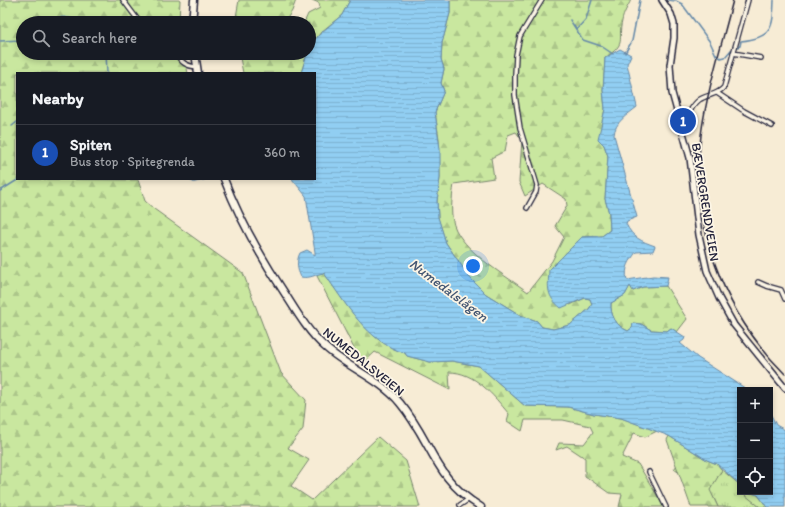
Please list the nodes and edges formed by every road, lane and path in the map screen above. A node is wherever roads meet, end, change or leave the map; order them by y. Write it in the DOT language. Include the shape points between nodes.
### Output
graph roads {
  1 [pos="123,0"];
  2 [pos="194,0"];
  3 [pos="542,0"];
  4 [pos="662,0"];
  5 [pos="748,0"];
  6 [pos="135,16"];
  7 [pos="193,16"];
  8 [pos="733,53"];
  9 [pos="761,58"];
  10 [pos="180,60"];
  11 [pos="196,60"];
  12 [pos="198,70"];
  13 [pos="716,93"];
  14 [pos="680,121"];
  15 [pos="772,126"];
  16 [pos="224,180"];
  17 [pos="527,208"];
  18 [pos="758,282"];
  19 [pos="785,299"];
  20 [pos="785,388"];
  21 [pos="649,472"];
  22 [pos="469,499"];
  23 [pos="460,505"];
  24 [pos="481,507"];
  25 [pos="666,507"];
  1 -- 6 [label="street"];
  2 -- 7 [label="main road"];
  3 -- 17 [label="street" via="522,32 516,55 517,115 537,185"];
  4 -- 14 [label="main road, BÆVERGRENDVEIEN" via="674,24 670,78"];
  5 -- 8 [label="street"];
  8 -- 9 [label="street"];
  8 -- 13 [label="street" via="725,84 721,91"];
  10 -- 12 [label="street"];
  11 -- 12 [label="main road"];
  13 -- 14 [label="street" via="700,100 688,117"];
  13 -- 15 [label="street"];
  14 -- 20 [label="main road, BÆVERGRENDVEIEN" via="690,158 699,235 709,277 734,325"];
  16 -- 22 [label="main road, NUMEDALSVEIEN" via="255,246 307,327 330,351 395,397 411,417 443,473 455,488"];
  18 -- 19 [label="street" via="781,290"];
  21 -- 25 [label="street"];
  22 -- 23 [label="street"];
  22 -- 24 [label="main road, NUMEDALSVEIEN"];
}
